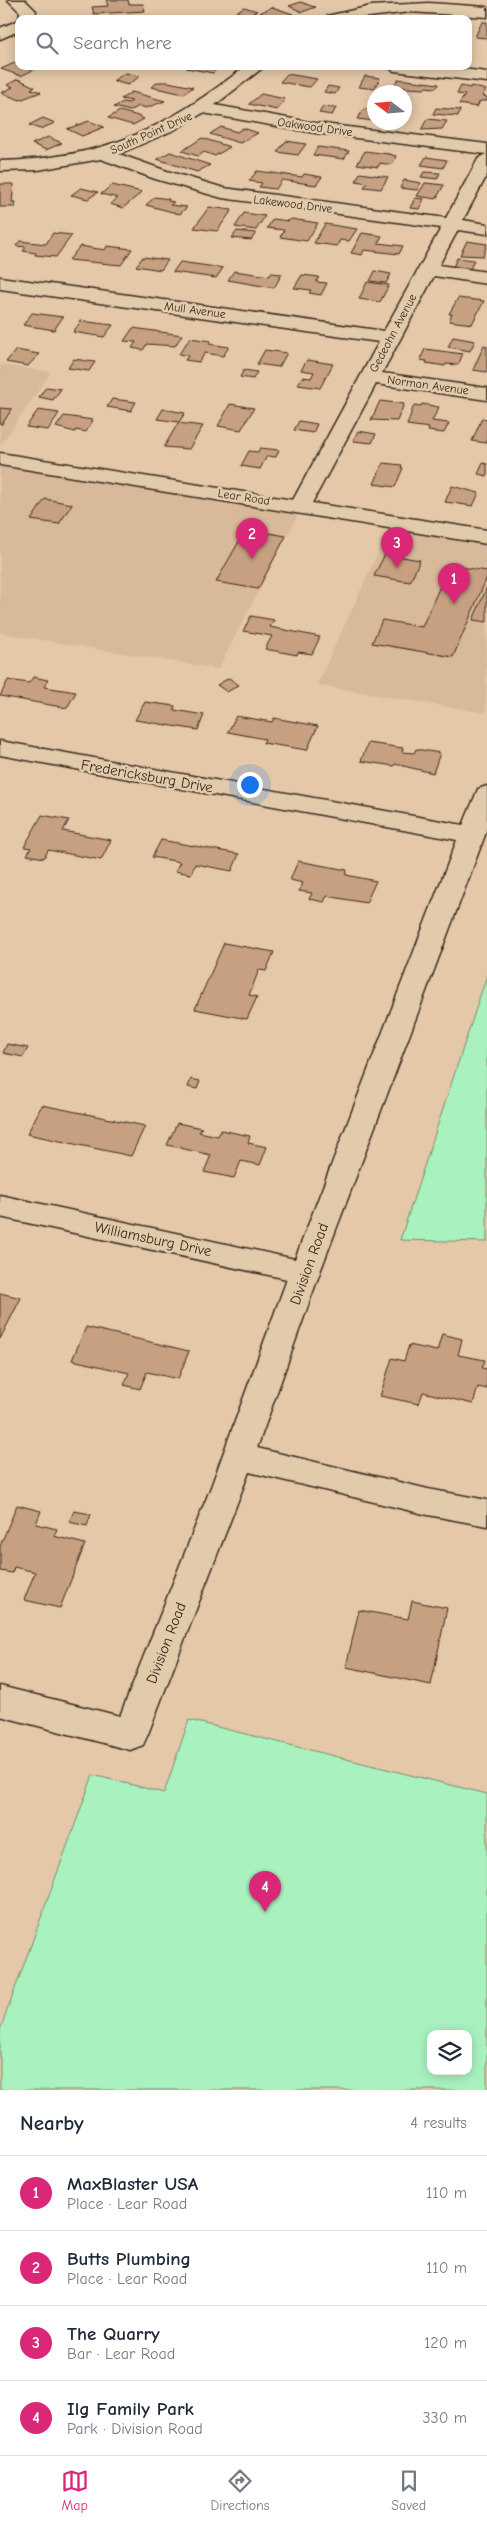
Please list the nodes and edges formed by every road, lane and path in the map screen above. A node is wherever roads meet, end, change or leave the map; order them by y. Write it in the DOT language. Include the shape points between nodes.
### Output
graph roads {
  1 [pos="16,0"];
  2 [pos="348,0"];
  3 [pos="361,12"];
  4 [pos="487,12"];
  5 [pos="27,15"];
  6 [pos="349,15"];
  7 [pos="15,27"];
  8 [pos="0,34"];
  9 [pos="252,70"];
  10 [pos="428,70"];
  11 [pos="487,77"];
  12 [pos="203,108"];
  13 [pos="487,149"];
  14 [pos="104,154"];
  15 [pos="487,159"];
  16 [pos="0,166"];
  17 [pos="452,224"];
  18 [pos="487,229"];
  19 [pos="427,270"];
  20 [pos="487,278"];
  21 [pos="0,283"];
  22 [pos="390,338"];
  23 [pos="369,377"];
  24 [pos="487,394"];
  25 [pos="0,459"];
  26 [pos="300,506"];
  27 [pos="487,537"];
  28 [pos="0,748"];
  29 [pos="487,794"];
  30 [pos="472,835"];
  31 [pos="0,1206"];
  32 [pos="305,1272"];
  33 [pos="239,1457"];
  34 [pos="487,1513"];
  35 [pos="0,1701"];
  1 -- 5 [label="street" via="26,7"];
  2 -- 3 [label="street"];
  3 -- 4 [label="street" via="414,7"];
  3 -- 6 [label="street"];
  7 -- 8 [label="street"];
  9 -- 12 [label="street, South Point Drive"];
  10 -- 11 [label="street"];
  12 -- 13 [label="street, Oakwood Drive" via="306,126"];
  12 -- 14 [label="street, South Point Drive" via="160,131"];
  14 -- 16 [label="street, South Point Drive" via="57,163"];
  14 -- 17 [label="street, Lakewood Drive" via="222,193"];
  15 -- 17 [label="street, Gedeohn Avenue"];
  17 -- 18 [label="street, Lakewood Drive"];
  17 -- 19 [label="street, Gedeohn Avenue"];
  19 -- 20 [label="street"];
  19 -- 22 [label="street, Gedeohn Avenue"];
  21 -- 22 [label="street, Mull Avenue"];
  22 -- 23 [label="street, Gedeohn Avenue"];
  23 -- 24 [label="street, Norman Avenue"];
  23 -- 26 [label="street, Gedeohn Avenue"];
  25 -- 26 [label="street, Lear Road"];
  26 -- 27 [label="street, Lear Road"];
  28 -- 30 [label="street, Fredericksburg Drive"];
  29 -- 30 [label="street, Division Road"];
  30 -- 32 [label="street, Division Road"];
  31 -- 32 [label="street, Williamsburg Drive"];
  32 -- 33 [label="street, Division Road"];
  33 -- 34 [label="street"];
  33 -- 35 [label="street, Division Road" via="130,1734"];
}
